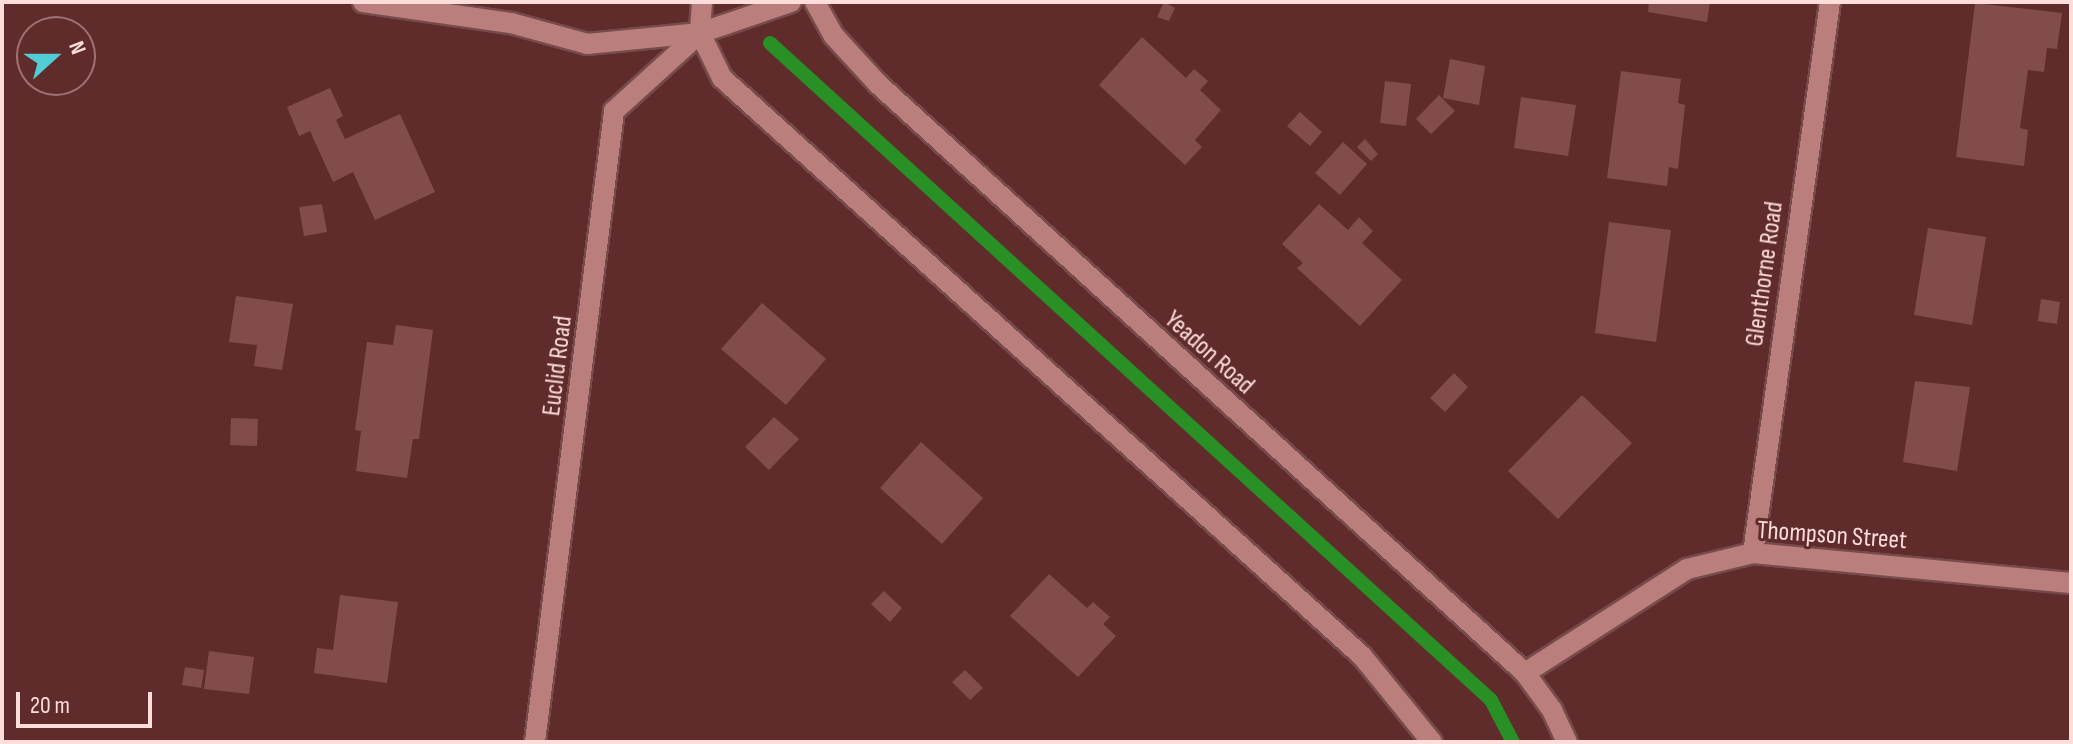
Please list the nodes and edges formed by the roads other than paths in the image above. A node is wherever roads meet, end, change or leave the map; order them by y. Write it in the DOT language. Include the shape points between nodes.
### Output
graph roads {
  1 [pos="363,2"];
  2 [pos="702,2"];
  3 [pos="791,2"];
  4 [pos="815,2"];
  5 [pos="1830,2"];
  6 [pos="700,33"];
  7 [pos="1753,553"];
  8 [pos="2071,583"];
  9 [pos="1525,673"];
  10 [pos="535,742"];
  11 [pos="1432,742"];
  12 [pos="1567,742"];
  1 -- 6 [label="street" via="511,23 587,44"];
  2 -- 6 [label="street"];
  3 -- 6 [label="street"];
  4 -- 9 [label="street, Yeadon Road" via="834,36 878,84"];
  5 -- 7 [label="street, Glenthorne Road"];
  6 -- 10 [label="street, Euclid Road" via="614,111"];
  6 -- 11 [label="street" via="722,78 1362,656"];
  7 -- 8 [label="street, Thompson Street"];
  7 -- 9 [label="street, Thompson Street" via="1687,569"];
  9 -- 12 [label="street, Yeadon Road"];
}
